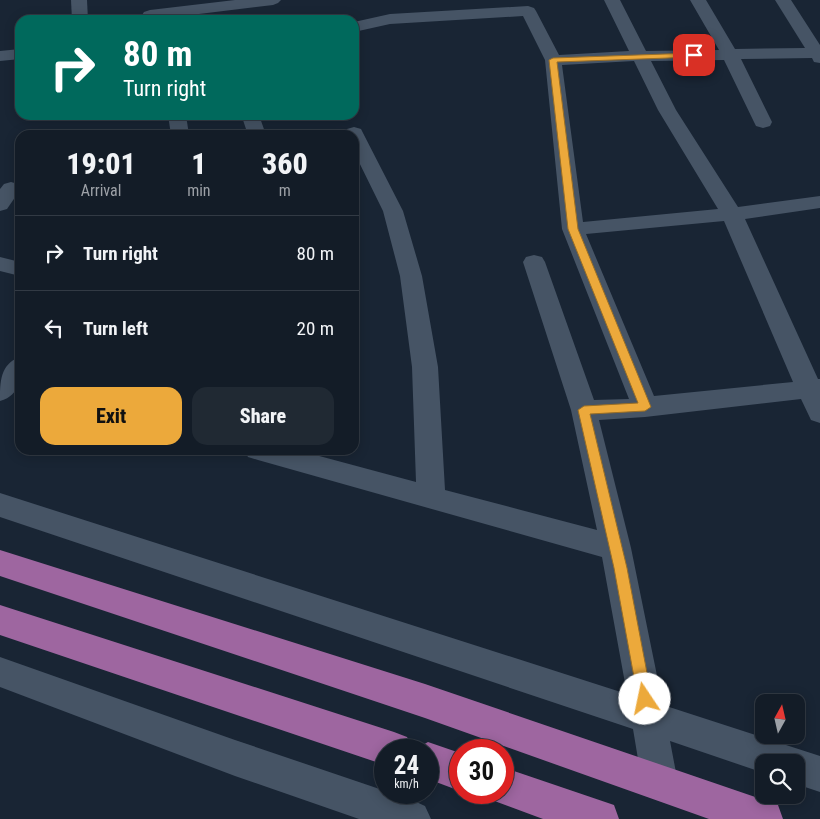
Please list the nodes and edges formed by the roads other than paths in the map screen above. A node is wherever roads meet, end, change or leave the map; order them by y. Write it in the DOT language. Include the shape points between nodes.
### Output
graph roads {
  1 [pos="79,0"];
  2 [pos="273,0"];
  3 [pos="612,0"];
  4 [pos="698,0"];
  5 [pos="783,0"];
  6 [pos="526,5"];
  7 [pos="446,8"];
  8 [pos="149,12"];
  9 [pos="80,15"];
  10 [pos="359,25"];
  11 [pos="15,54"];
  12 [pos="730,55"];
  13 [pos="819,55"];
  14 [pos="0,56"];
  15 [pos="639,56"];
  16 [pos="553,60"];
  17 [pos="763,122"];
  18 [pos="359,143"];
  19 [pos="359,180"];
  20 [pos="378,180"];
  21 [pos="12,188"];
  22 [pos="820,202"];
  23 [pos="0,205"];
  24 [pos="732,214"];
  25 [pos="573,229"];
  26 [pos="534,262"];
  27 [pos="0,264"];
  28 [pos="15,268"];
  29 [pos="817,397"];
  30 [pos="645,407"];
  31 [pos="584,410"];
  32 [pos="286,455"];
  33 [pos="430,497"];
  34 [pos="0,505"];
  35 [pos="616,548"];
  36 [pos="0,563"];
  37 [pos="0,620"];
  38 [pos="0,672"];
  39 [pos="648,718"];
  40 [pos="374,743"];
  41 [pos="759,754"];
  42 [pos="805,769"];
  43 [pos="820,774"];
  44 [pos="660,783"];
  45 [pos="514,790"];
  46 [pos="412,819"];
  47 [pos="600,819"];
  48 [pos="764,819"];
  1 -- 9 [label="street"];
  2 -- 8 [label="street"];
  3 -- 15 [label="street"];
  4 -- 12 [label="street"];
  5 -- 13 [label="street"];
  6 -- 7 [label="street"];
  6 -- 16 [label="street"];
  7 -- 10 [label="street" via="388,13"];
  11 -- 14 [label="street"];
  12 -- 13 [label="street"];
  12 -- 15 [label="street"];
  12 -- 17 [label="street"];
  15 -- 16 [label="street"];
  15 -- 24 [label="street" via="667,110"];
  16 -- 25 [label="street"];
  18 -- 20 [label="street"];
  19 -- 20 [label="street"];
  20 -- 33 [label="street" via="393,211 411,276 425,367"];
  21 -- 23 [label="street"];
  22 -- 24 [label="street"];
  24 -- 25 [label="street"];
  24 -- 29 [label="street"];
  25 -- 30 [label="street"];
  26 -- 31 [label="street"];
  27 -- 28 [label="street"];
  29 -- 30 [label="street"];
  30 -- 31 [label="street"];
  31 -- 35 [label="street"];
  32 -- 33 [label="street"];
  33 -- 35 [label="street"];
  34 -- 39 [label="street"];
  35 -- 39 [label="street"];
  36 -- 44 [label="main road" via="424,701"];
  37 -- 40 [label="main road"];
  38 -- 46 [label="street"];
  39 -- 41 [label="street"];
  39 -- 44 [label="street"];
  42 -- 43 [label="street"];
  44 -- 48 [label="main road"];
  45 -- 47 [label="main road"];
}
